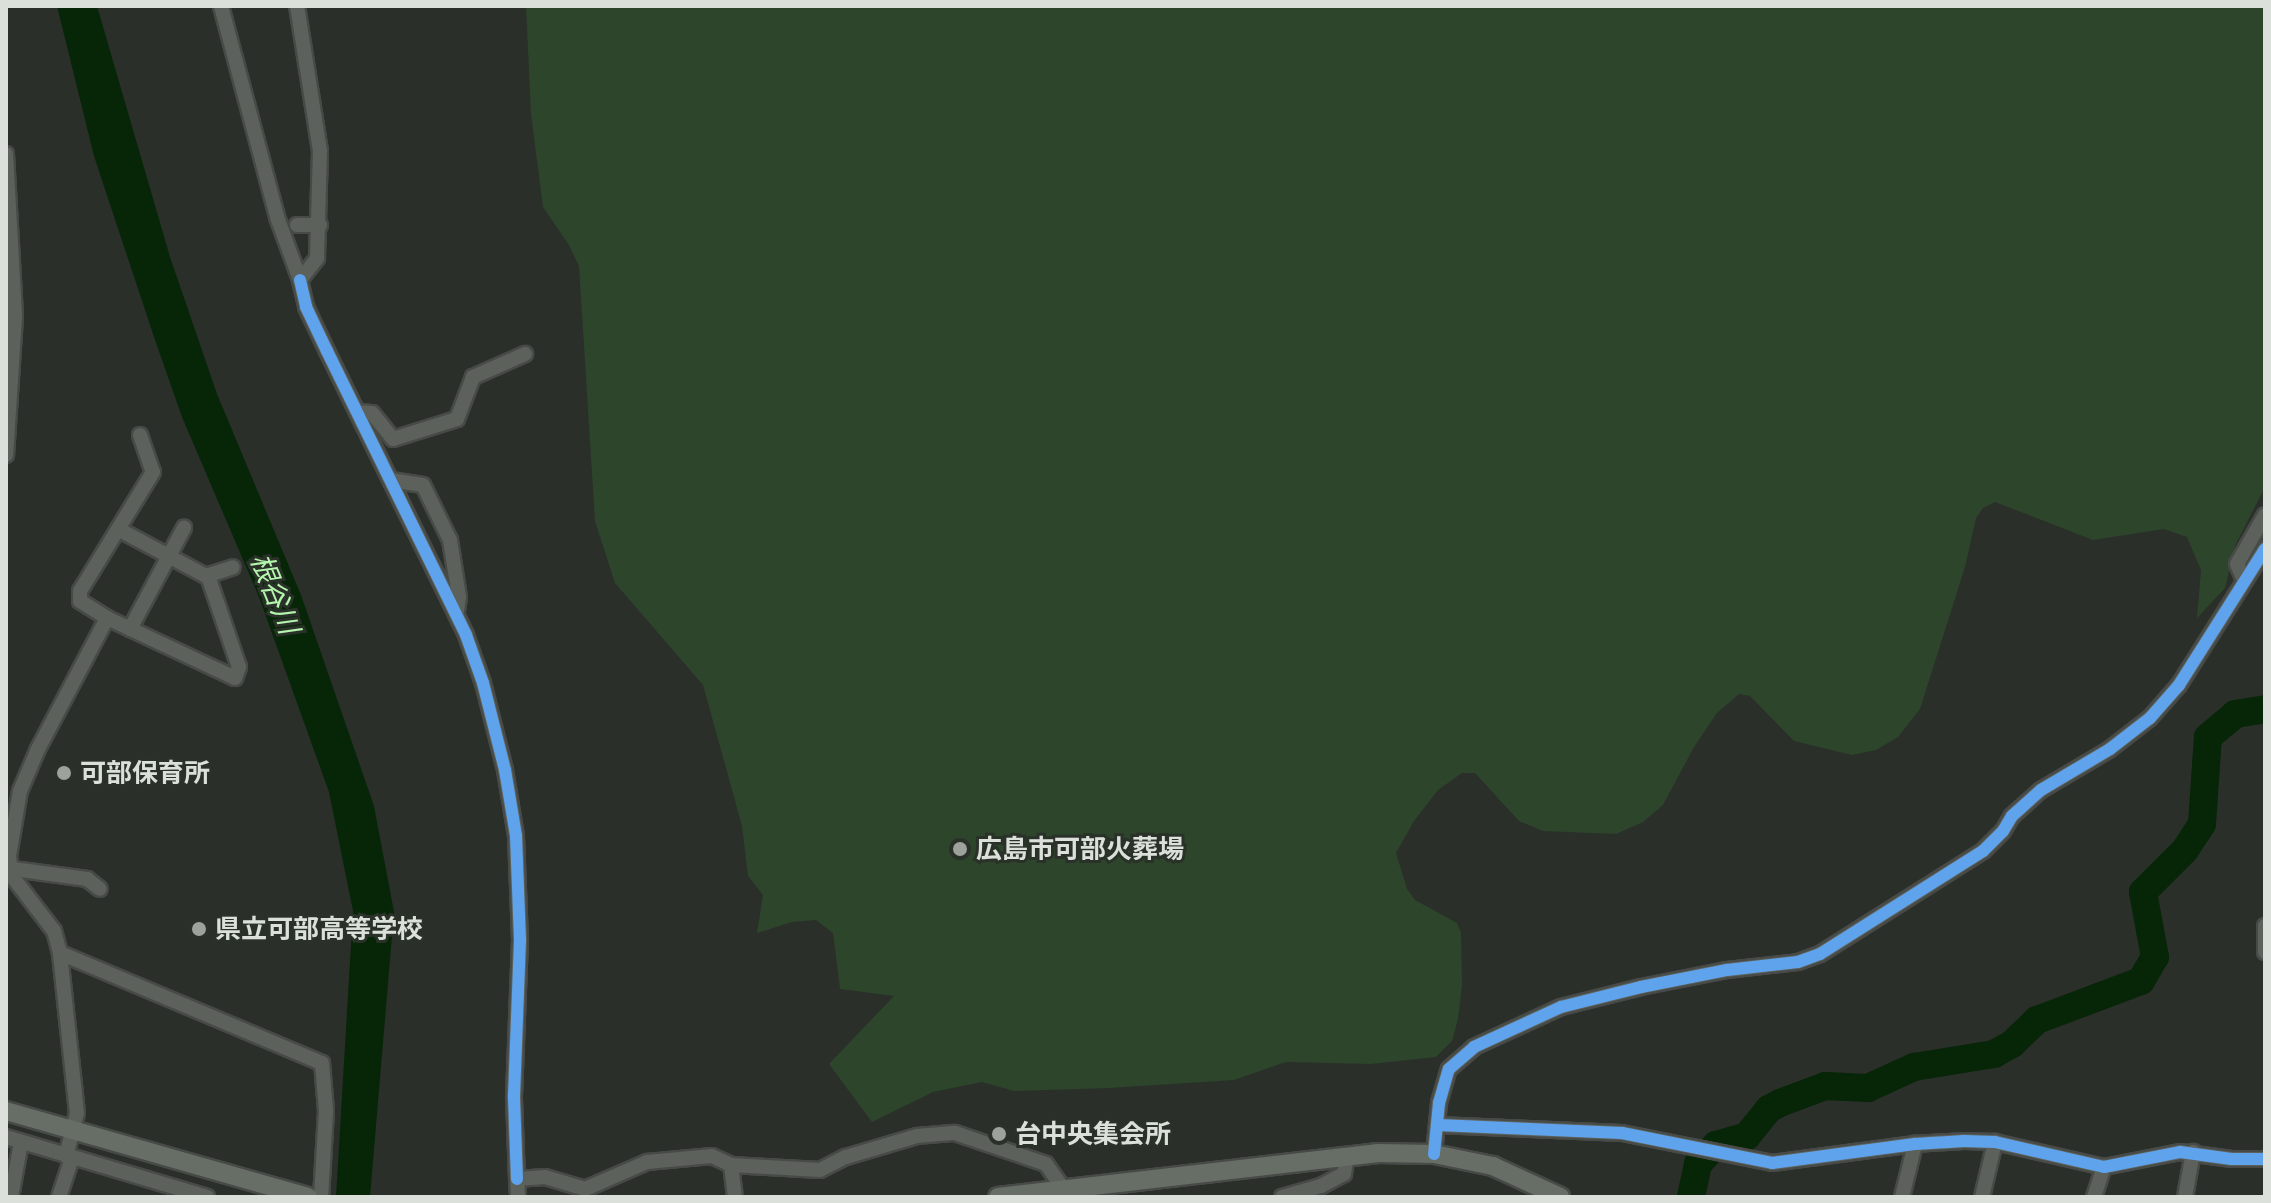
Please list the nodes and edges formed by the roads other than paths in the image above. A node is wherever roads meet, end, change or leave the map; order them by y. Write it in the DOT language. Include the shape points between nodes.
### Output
graph roads {
  1 [pos="221,6"];
  2 [pos="297,6"];
  3 [pos="6,154"];
  4 [pos="297,225"];
  5 [pos="320,225"];
  6 [pos="300,280"];
  7 [pos="525,354"];
  8 [pos="357,412"];
  9 [pos="140,435"];
  10 [pos="6,455"];
  11 [pos="391,480"];
  12 [pos="2265,515"];
  13 [pos="184,528"];
  14 [pos="118,529"];
  15 [pos="2265,549"];
  16 [pos="169,555"];
  17 [pos="233,567"];
  18 [pos="208,576"];
  19 [pos="2244,580"];
  20 [pos="456,614"];
  21 [pos="107,618"];
  22 [pos="130,629"];
  23 [pos="9,869"];
  24 [pos="100,889"];
  25 [pos="2265,926"];
  26 [pos="2265,952"];
  27 [pos="60,953"];
  28 [pos="6,1111"];
  29 [pos="1438,1125"];
  30 [pos="74,1131"];
  31 [pos="13,1139"];
  32 [pos="1995,1142"];
  33 [pos="1915,1144"];
  34 [pos="2193,1152"];
  35 [pos="1434,1154"];
  36 [pos="1347,1156"];
  37 [pos="69,1157"];
  38 [pos="2265,1159"];
  39 [pos="731,1165"];
  40 [pos="2104,1167"];
  41 [pos="517,1179"];
  42 [pos="157,1191"];
  43 [pos="585,1193"];
  44 [pos="1066,1193"];
  45 [pos="11,1197"];
  46 [pos="59,1197"];
  47 [pos="207,1197"];
  48 [pos="308,1197"];
  49 [pos="321,1197"];
  50 [pos="518,1197"];
  51 [pos="735,1197"];
  52 [pos="998,1197"];
  53 [pos="1282,1197"];
  54 [pos="1560,1197"];
  55 [pos="1902,1197"];
  56 [pos="1982,1197"];
  57 [pos="2094,1197"];
  58 [pos="2185,1197"];
  1 -- 6 [label="street" via="277,217"];
  2 -- 5 [label="street" via="320,151"];
  3 -- 10 [label="street" via="15,317"];
  4 -- 5 [label="street"];
  5 -- 6 [label="street" via="317,258"];
  6 -- 8 [label="street" via="306,307"];
  7 -- 8 [label="street" via="473,377 457,419 393,439 372,413"];
  8 -- 11 [label="street"];
  9 -- 14 [label="street" via="153,472"];
  11 -- 20 [label="street"];
  11 -- 20 [label="street" via="423,485 450,540 459,597"];
  12 -- 19 [label="street" via="2237,564"];
  13 -- 16 [label="street"];
  14 -- 16 [label="street"];
  14 -- 21 [label="street" via="80,591 80,601"];
  15 -- 19 [label="street"];
  16 -- 18 [label="street"];
  16 -- 22 [label="street"];
  17 -- 18 [label="street"];
  18 -- 22 [label="street" via="239,667 235,678"];
  19 -- 29 [label="street" via="2179,685 2150,718 2041,790 1983,851 1850,937 1798,962 1641,987 1561,1007 1513,1027 1474,1047 1449,1069"];
  20 -- 41 [label="street" via="483,683 516,836"];
  21 -- 22 [label="street"];
  21 -- 23 [label="street" via="20,791"];
  23 -- 24 [label="street" via="87,879"];
  23 -- 27 [label="street" via="54,931"];
  25 -- 26 [label="street"];
  27 -- 30 [label="street" via="77,1113"];
  27 -- 49 [label="street" via="322,1063 326,1111"];
  28 -- 30 [label="street"];
  29 -- 33 [label="street" via="1622,1133 1791,1163"];
  29 -- 35 [label="street"];
  30 -- 37 [label="street"];
  30 -- 48 [label="street"];
  31 -- 37 [label="street"];
  31 -- 45 [label="street"];
  32 -- 33 [label="street"];
  32 -- 40 [label="street"];
  32 -- 56 [label="street"];
  33 -- 55 [label="street"];
  34 -- 38 [label="street"];
  34 -- 40 [label="street"];
  34 -- 58 [label="street"];
  35 -- 36 [label="street"];
  35 -- 54 [label="street" via="1493,1166"];
  36 -- 44 [label="street"];
  36 -- 53 [label="street" via="1344,1174"];
  37 -- 42 [label="street"];
  37 -- 46 [label="street"];
  39 -- 43 [label="street" via="712,1156 647,1162"];
  39 -- 44 [label="street" via="820,1170 917,1136 955,1133 1046,1164"];
  39 -- 51 [label="street"];
  40 -- 57 [label="street"];
  41 -- 43 [label="street" via="545,1177"];
  41 -- 50 [label="street"];
  42 -- 47 [label="street"];
  44 -- 52 [label="street"];
}
